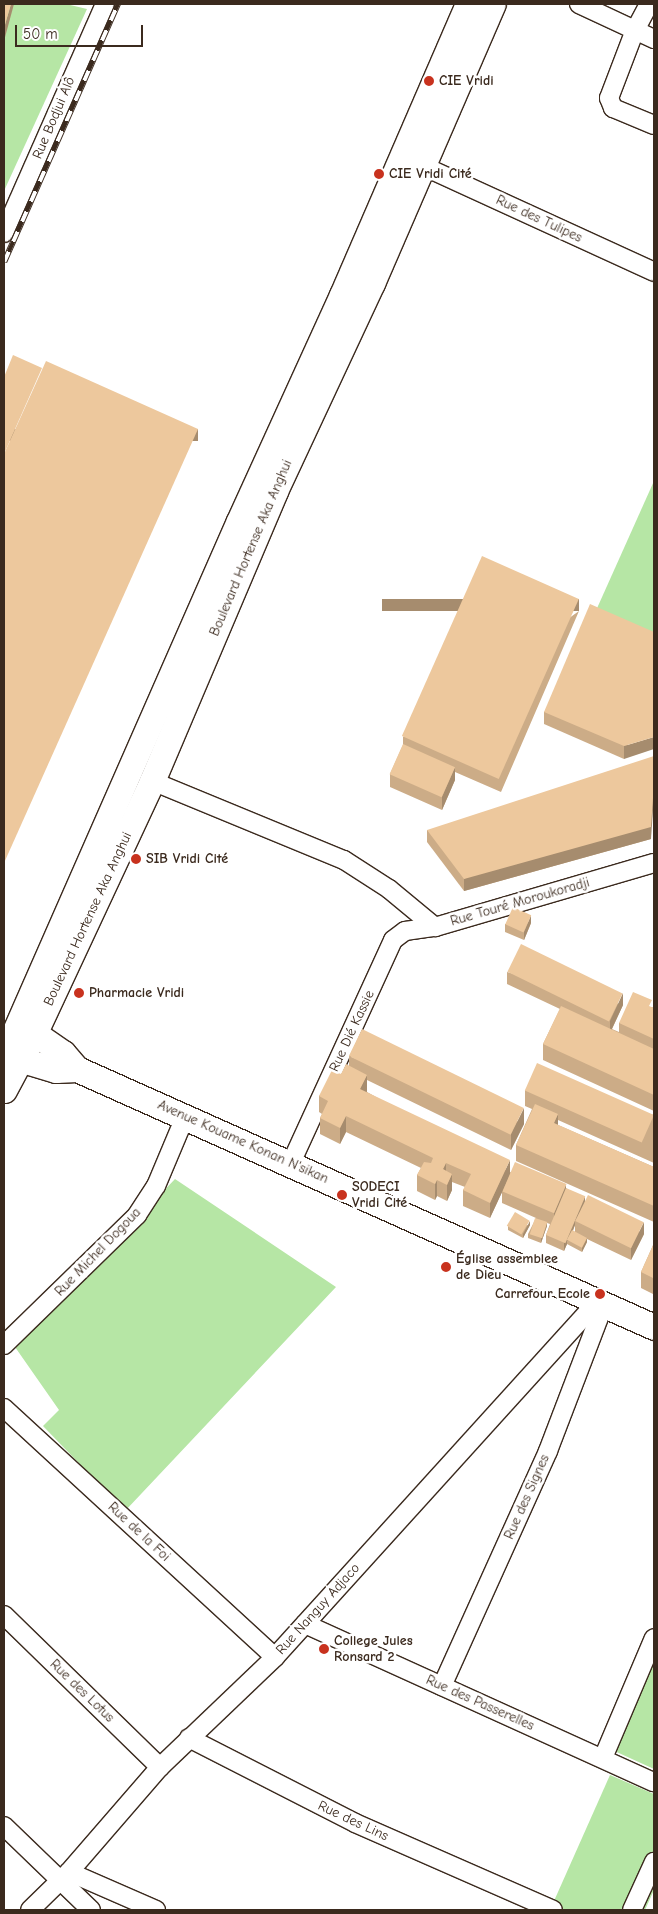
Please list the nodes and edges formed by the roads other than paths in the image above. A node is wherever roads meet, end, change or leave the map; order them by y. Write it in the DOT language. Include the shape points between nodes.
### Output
graph roads {
  1 [pos="105,4"];
  2 [pos="468,4"];
  3 [pos="493,4"];
  4 [pos="579,4"];
  5 [pos="649,4"];
  6 [pos="635,30"];
  7 [pos="654,39"];
  8 [pos="654,125"];
  9 [pos="423,166"];
  10 [pos="4,233"];
  11 [pos="654,272"];
  12 [pos="152,780"];
  13 [pos="654,863"];
  14 [pos="435,927"];
  15 [pos="27,1028"];
  16 [pos="10,1057"];
  17 [pos="77,1069"];
  18 [pos="4,1090"];
  19 [pos="185,1117"];
  20 [pos="291,1163"];
  21 [pos="601,1303"];
  22 [pos="654,1327"];
  23 [pos="4,1345"];
  24 [pos="4,1408"];
  25 [pos="4,1615"];
  26 [pos="305,1624"];
  27 [pos="654,1638"];
  28 [pos="275,1657"];
  29 [pos="442,1686"];
  30 [pos="189,1738"];
  31 [pos="603,1758"];
  32 [pos="160,1767"];
  33 [pos="654,1782"];
  34 [pos="4,1826"];
  35 [pos="654,1862"];
  36 [pos="65,1876"];
  37 [pos="518,1904"];
  38 [pos="30,1910"];
  39 [pos="91,1910"];
  40 [pos="156,1910"];
  41 [pos="553,1910"];
  42 [pos="632,1910"];
  1 -- 10 [label="street, Rue Bodjui Alô"];
  2 -- 15 [label="main road, Boulevard Hortense Aka Anghui"];
  3 -- 9 [label="main road, Boulevard Hortense Aka Anghui"];
  4 -- 6 [label="street"];
  5 -- 6 [label="street"];
  6 -- 7 [label="street"];
  6 -- 8 [label="street" via="610,103"];
  9 -- 11 [label="street, Rue des Tulipes"];
  9 -- 12 [label="main road, Boulevard Hortense Aka Anghui" via="275,491"];
  12 -- 14 [label="street, Rue Touré Moroukoradji" via="344,860 389,889"];
  12 -- 15 [label="main road, Boulevard Hortense Aka Anghui"];
  13 -- 14 [label="street, Rue Touré Moroukoradji"];
  14 -- 20 [label="street, Rue Dié Kassie" via="405,931 393,940"];
  15 -- 16 [label="main road, Boulevard Hortense Aka Anghui"];
  15 -- 17 [label="main road, Avenue Kouame Konan N'sikan" via="63,1053"];
  16 -- 17 [label="main road, Avenue Kouame Konan N'sikan" via="56,1070"];
  16 -- 18 [label="main road, Boulevard Hortense Aka Anghui"];
  17 -- 19 [label="main road, Avenue Kouame Konan N'sikan"];
  19 -- 20 [label="main road, Avenue Kouame Konan N'sikan"];
  19 -- 23 [label="street, Rue Michel Dogoua" via="156,1186 137,1215"];
  20 -- 21 [label="main road, Avenue Kouame Konan N'sikan"];
  21 -- 22 [label="main road, Avenue Kouame Konan N'sikan"];
  21 -- 26 [label="street, Rue Nanguy Adjaco"];
  21 -- 29 [label="street, Rue des Signes" via="548,1451"];
  24 -- 28 [label="street, Rue de la Foi"];
  25 -- 32 [label="street, Rue des Lotus"];
  26 -- 28 [label="street, Rue Nanguy Adjaco"];
  26 -- 29 [label="street, Rue des Passerelles"];
  27 -- 31 [label="street"];
  28 -- 30 [label="street, Rue Nanguy Adjaco"];
  29 -- 31 [label="street, Rue des Passerelles"];
  30 -- 32 [label="street, Rue Nanguy Adjaco"];
  30 -- 37 [label="street, Rue des Lins"];
  31 -- 33 [label="street, Rue des Passerelles"];
  32 -- 36 [label="street, Rue Nanguy Adjaco"];
  34 -- 36 [label="street"];
  35 -- 42 [label="street"];
  36 -- 38 [label="street, Rue Nanguy Adjaco"];
  36 -- 39 [label="street"];
  36 -- 40 [label="street"];
  37 -- 41 [label="street, Rue des Lins"];
}
